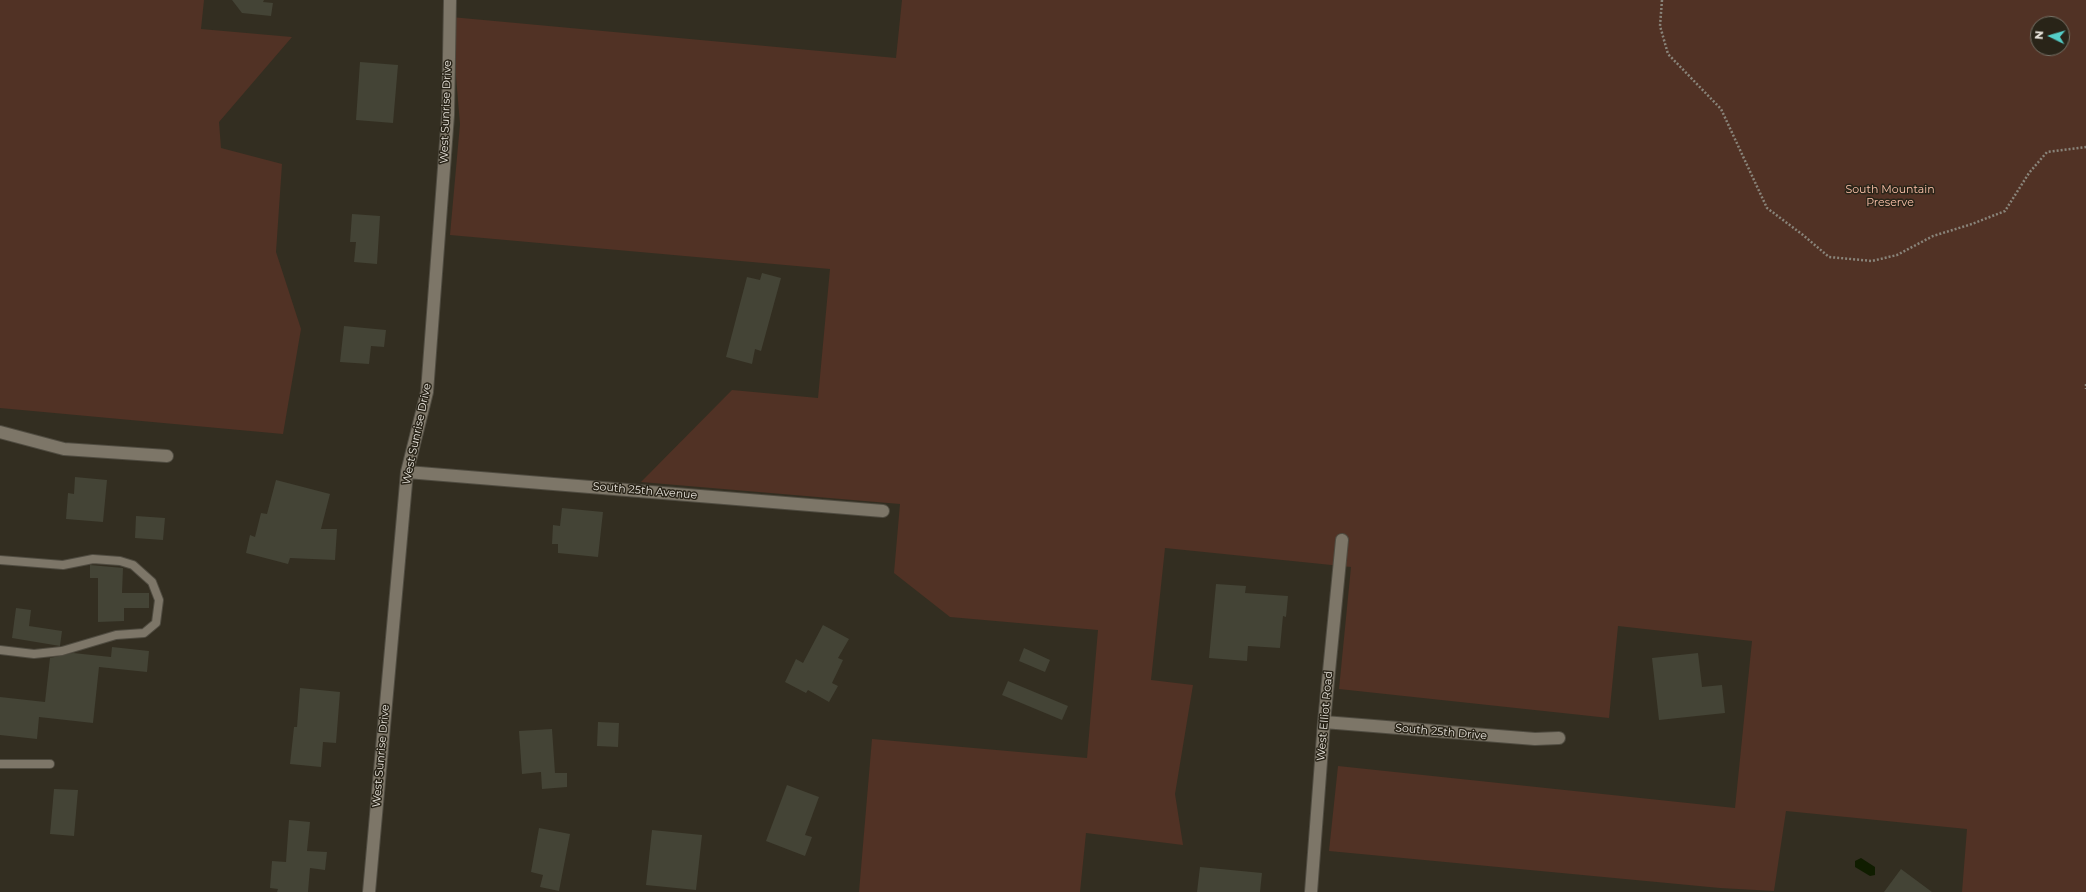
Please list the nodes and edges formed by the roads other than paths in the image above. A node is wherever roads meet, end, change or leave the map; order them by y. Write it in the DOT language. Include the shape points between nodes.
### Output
graph roads {
  1 [pos="450,0"];
  2 [pos="0,432"];
  3 [pos="167,456"];
  4 [pos="406,472"];
  5 [pos="883,510"];
  6 [pos="1342,540"];
  7 [pos="0,560"];
  8 [pos="0,650"];
  9 [pos="1324,722"];
  10 [pos="1558,738"];
  11 [pos="0,764"];
  12 [pos="50,764"];
  13 [pos="369,892"];
  14 [pos="1311,892"];
  1 -- 4 [label="street, West Sunrise Drive" via="448,115 428,392"];
  2 -- 3 [label="street" via="64,449"];
  4 -- 5 [label="street, South 25th Avenue"];
  4 -- 13 [label="street, West Sunrise Drive"];
  6 -- 9 [label="street, West Elliot Road"];
  7 -- 8 [label="lane" via="63,565 93,559 120,561 133,565 152,582 159,600 156,623 144,633 116,635 62,651 34,654"];
  9 -- 10 [label="street, South 25th Drive" via="1535,739"];
  9 -- 14 [label="street, West Elliot Road"];
  11 -- 12 [label="lane"];
}
